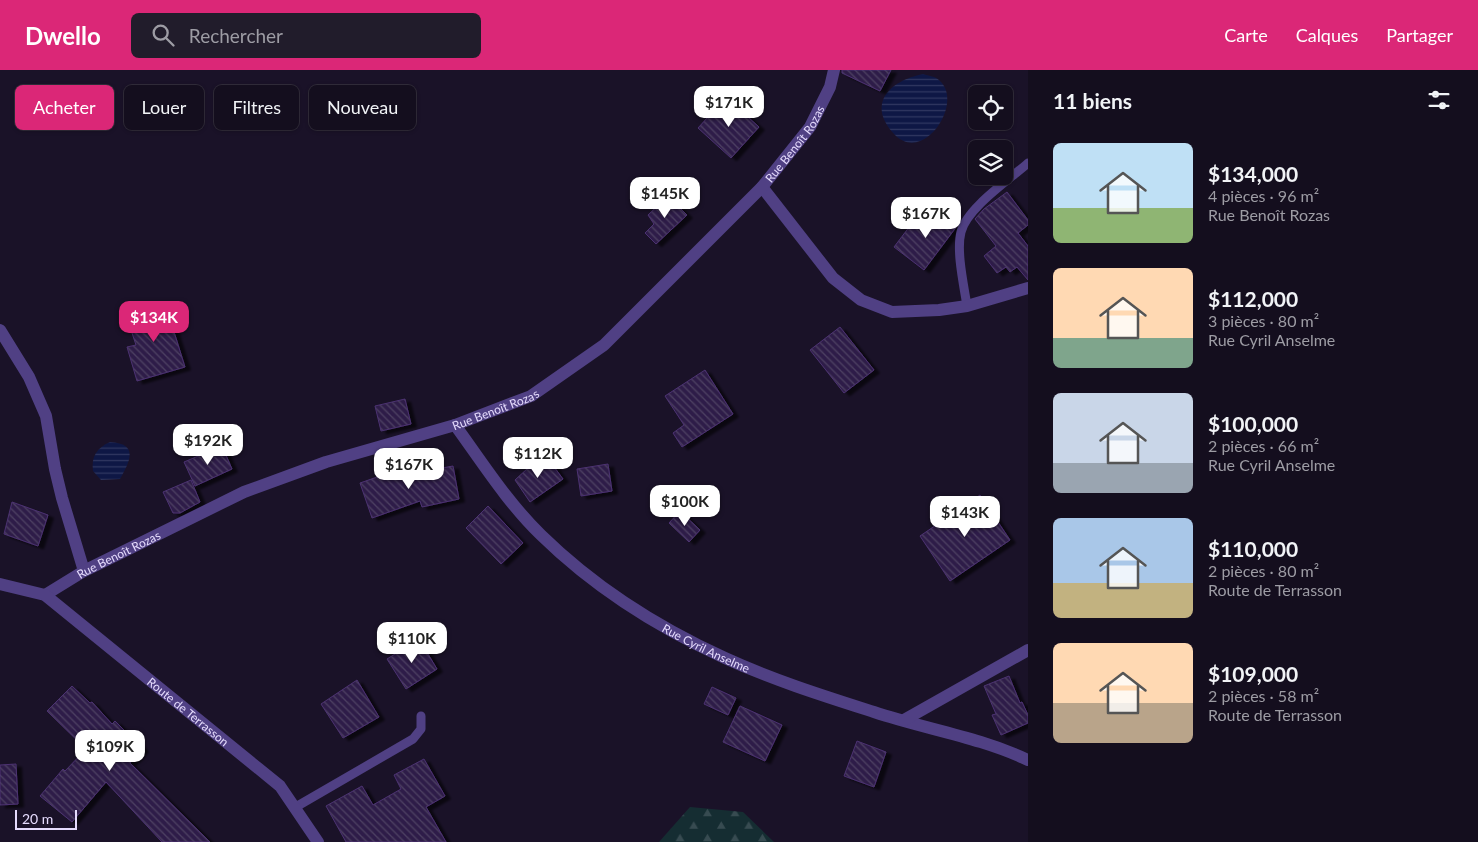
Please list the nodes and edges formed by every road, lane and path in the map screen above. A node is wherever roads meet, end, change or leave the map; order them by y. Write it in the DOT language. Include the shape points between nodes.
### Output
graph roads {
  1 [pos="834,70"];
  2 [pos="1028,163"];
  3 [pos="762,187"];
  4 [pos="1028,288"];
  5 [pos="967,306"];
  6 [pos="0,330"];
  7 [pos="455,424"];
  8 [pos="84,571"];
  9 [pos="0,584"];
  10 [pos="45,595"];
  11 [pos="1028,650"];
  12 [pos="421,716"];
  13 [pos="904,720"];
  14 [pos="1028,760"];
  15 [pos="294,808"];
  16 [pos="318,842"];
  1 -- 3 [label="street, Rue Benoît Rozas" via="830,87 810,127"];
  2 -- 5 [label="lane" via="976,207 966,220 961,233 961,259"];
  3 -- 5 [label="street" via="833,278 860,300 892,312"];
  3 -- 7 [label="street, Rue Benoît Rozas" via="604,345 531,396"];
  4 -- 5 [label="street"];
  6 -- 8 [label="street" via="29,377 46,416 59,489"];
  7 -- 8 [label="street, Rue Benoît Rozas" via="326,462 244,492"];
  7 -- 13 [label="street, Rue Cyril Anselme" via="509,500 540,534 623,602 672,632 725,658 801,688"];
  8 -- 10 [label="street, Rue Benoît Rozas"];
  9 -- 10 [label="street"];
  10 -- 15 [label="street, Route de Terrasson" via="280,786"];
  11 -- 13 [label="street"];
  12 -- 15 [label="lane" via="421,729 413,739"];
  13 -- 14 [label="street, Rue Cyril Anselme" via="995,746"];
  15 -- 16 [label="street, Route de Terrasson"];
}
